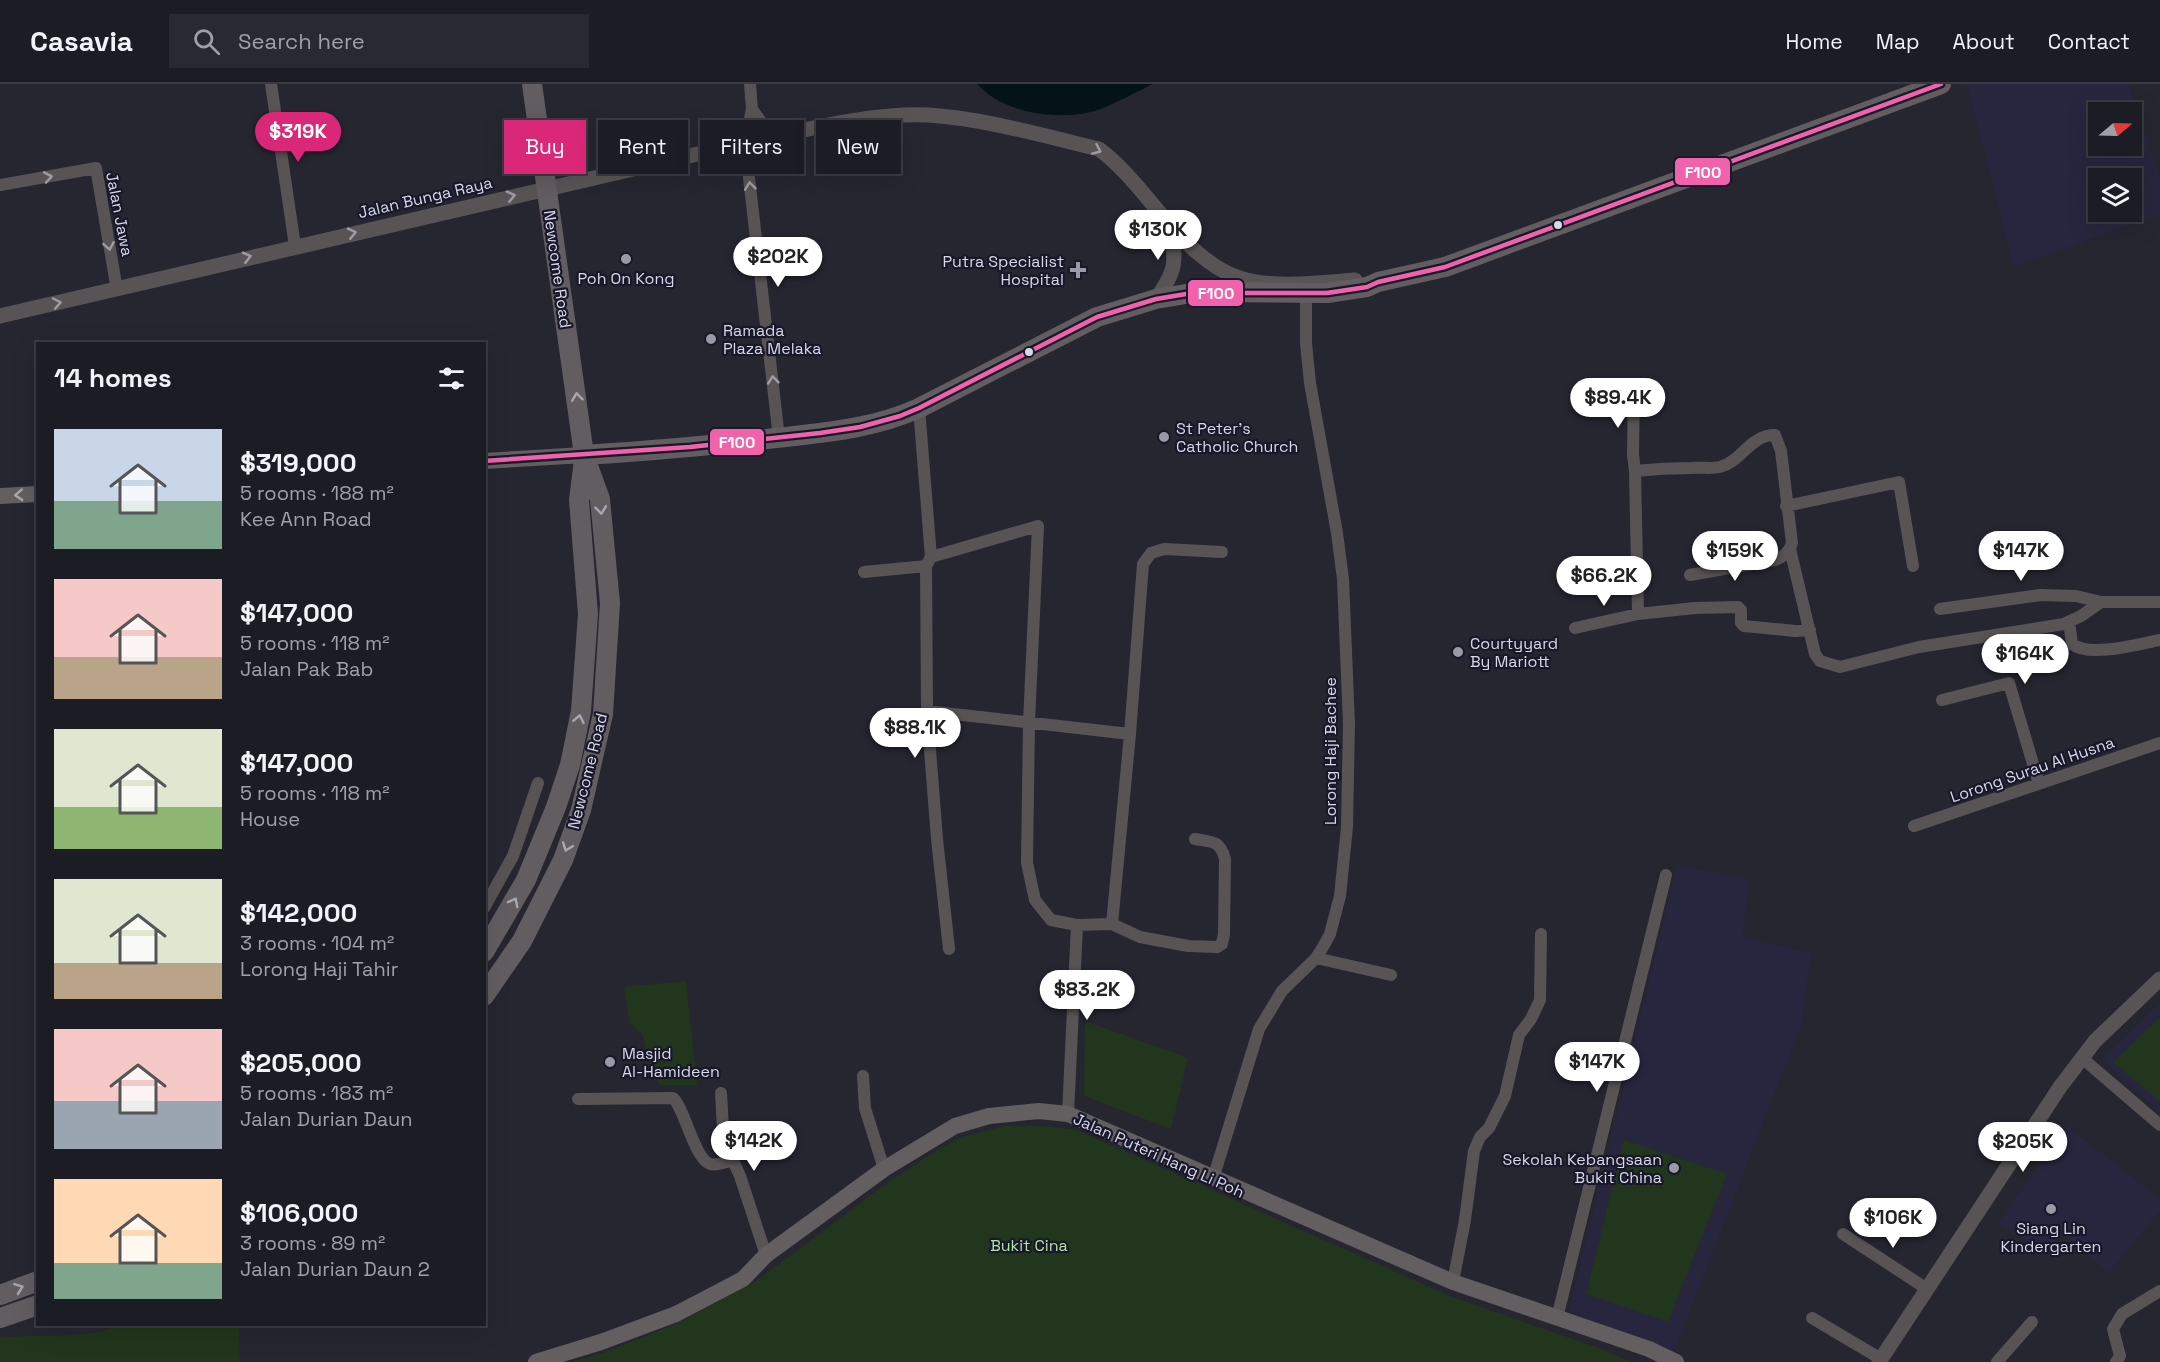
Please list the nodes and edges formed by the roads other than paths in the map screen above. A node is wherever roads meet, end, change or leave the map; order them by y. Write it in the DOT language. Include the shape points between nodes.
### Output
graph roads {
  1 [pos="271,84"];
  2 [pos="532,84"];
  3 [pos="750,84"];
  4 [pos="1941,84"];
  5 [pos="752,109"];
  6 [pos="750,120"];
  7 [pos="759,120"];
  8 [pos="804,131"];
  9 [pos="700,152"];
  10 [pos="749,174"];
  11 [pos="0,185"];
  12 [pos="546,188"];
  13 [pos="1171,227"];
  14 [pos="295,246"];
  15 [pos="1378,282"];
  16 [pos="1306,289"];
  17 [pos="117,290"];
  18 [pos="1156,299"];
  19 [pos="0,316"];
  20 [pos="1635,386"];
  21 [pos="919,408"];
  22 [pos="779,438"];
  23 [pos="584,455"];
  24 [pos="486,461"];
  25 [pos="1635,471"];
  26 [pos="36,494"];
  27 [pos="0,496"];
  28 [pos="1786,506"];
  29 [pos="1790,549"];
  30 [pos="1222,552"];
  31 [pos="928,562"];
  32 [pos="1914,566"];
  33 [pos="864,572"];
  34 [pos="1690,575"];
  35 [pos="2101,602"];
  36 [pos="2160,602"];
  37 [pos="1940,609"];
  38 [pos="1638,614"];
  39 [pos="2069,622"];
  40 [pos="1575,628"];
  41 [pos="1810,630"];
  42 [pos="2160,640"];
  43 [pos="1942,700"];
  44 [pos="927,711"];
  45 [pos="1029,722"];
  46 [pos="1130,734"];
  47 [pos="2160,743"];
  48 [pos="537,783"];
  49 [pos="2039,784"];
  50 [pos="1914,826"];
  51 [pos="1195,839"];
  52 [pos="1666,875"];
  53 [pos="486,904"];
  54 [pos="1112,924"];
  55 [pos="1077,925"];
  56 [pos="1541,934"];
  57 [pos="486,949"];
  58 [pos="949,949"];
  59 [pos="1316,958"];
  60 [pos="1391,975"];
  61 [pos="2160,979"];
  62 [pos="486,993"];
  63 [pos="2082,1058"];
  64 [pos="863,1076"];
  65 [pos="721,1093"];
  66 [pos="578,1099"];
  67 [pos="1068,1114"];
  68 [pos="2160,1125"];
  69 [pos="733,1160"];
  70 [pos="884,1169"];
  71 [pos="1213,1179"];
  72 [pos="1843,1234"];
  73 [pos="766,1255"];
  74 [pos="36,1282"];
  75 [pos="1453,1282"];
  76 [pos="1927,1289"];
  77 [pos="2160,1291"];
  78 [pos="0,1295"];
  79 [pos="36,1306"];
  80 [pos="0,1318"];
  81 [pos="1557,1318"];
  82 [pos="1812,1318"];
  83 [pos="2032,1323"];
  84 [pos="1880,1361"];
  85 [pos="536,1362"];
  86 [pos="1676,1362"];
  87 [pos="1997,1362"];
  88 [pos="2116,1362"];
  1 -- 14 [label="street"];
  2 -- 12 [label="main road, Newcome Road"];
  3 -- 5 [label="street"];
  4 -- 15 [label="main road" via="1445,267"];
  5 -- 6 [label="street"];
  5 -- 7 [label="street"];
  8 -- 13 [label="street, Jalan Bunga Raya, one-way" via="869,118 927,115 1099,149 1113,159"];
  9 -- 12 [label="street, Jalan Bunga Raya"];
  22 -- 10 [label="street, one-way"];
  11 -- 17 [label="street, Jalan Jawa, one-way" via="96,168"];
  14 -- 12 [label="street, Jalan Bunga Raya, one-way"];
  23 -- 12 [label="main road, Newcome Road, one-way"];
  13 -- 16 [label="street, Jalan Bunga Raya" via="1206,259 1234,277"];
  13 -- 18 [label="street" via="1173,271"];
  17 -- 14 [label="street, Jalan Bunga Raya, one-way"];
  15 -- 16 [label="street, Jalan Bunga Raya" via="1366,279"];
  15 -- 16 [label="main road" via="1327,293"];
  16 -- 18 [label="main road" via="1192,293"];
  16 -- 59 [label="street, Lorong Haji Bachee" via="1310,383 1343,579 1349,724 1347,827 1340,896 1330,934"];
  19 -- 17 [label="street, Jalan Bunga Raya, one-way"];
  18 -- 21 [label="main road" via="1096,317"];
  20 -- 25 [label="street"];
  21 -- 22 [label="main road" via="864,427"];
  21 -- 31 [label="street"];
  22 -- 23 [label="main road"];
  23 -- 24 [label="main road"];
  57 -- 23 [label="main road, Newcome Road, one-way" via="526,880 556,807 581,711 588,614 579,500"];
  23 -- 62 [label="main road, Newcome Road, one-way" via="600,499 610,603 603,714 581,810 562,860 522,941"];
  25 -- 28 [label="street" via="1719,467 1733,461 1764,435 1775,435 1781,451"];
  25 -- 38 [label="street"];
  26 -- 27 [label="main road, one-way"];
  28 -- 29 [label="street"];
  28 -- 32 [label="street" via="1899,482"];
  29 -- 34 [label="street" via="1774,560"];
  29 -- 41 [label="street"];
  30 -- 46 [label="street" via="1164,549 1151,553 1143,564"];
  31 -- 33 [label="street"];
  31 -- 44 [label="street"];
  31 -- 45 [label="street" via="1038,526"];
  35 -- 36 [label="street"];
  35 -- 37 [label="street" via="2076,596 2040,595"];
  35 -- 39 [label="street"];
  38 -- 40 [label="street"];
  38 -- 41 [label="street" via="1738,607 1743,626"];
  39 -- 41 [label="street" via="1919,647 1840,668 1820,661"];
  39 -- 42 [label="street" via="2073,644 2078,649"];
  43 -- 49 [label="street" via="2009,683"];
  44 -- 45 [label="street"];
  44 -- 58 [label="street"];
  45 -- 46 [label="street"];
  45 -- 55 [label="street" via="1027,863 1035,900 1051,920"];
  46 -- 54 [label="street"];
  47 -- 49 [label="street, Lorong Surau Al Husna"];
  48 -- 53 [label="street" via="513,856"];
  49 -- 50 [label="street, Lorong Surau Al Husna"];
  51 -- 54 [label="street" via="1215,842 1225,859 1222,944 1188,946 1140,937"];
  52 -- 81 [label="street"];
  54 -- 55 [label="street"];
  55 -- 67 [label="street"];
  56 -- 75 [label="street" via="1540,1000 1519,1035 1505,1096 1474,1152"];
  59 -- 60 [label="street"];
  59 -- 71 [label="street, Lorong Haji Bachee" via="1282,991 1259,1029"];
  61 -- 63 [label="street"];
  63 -- 68 [label="street"];
  63 -- 76 [label="street"];
  64 -- 70 [label="street" via="865,1108"];
  65 -- 69 [label="street" via="723,1129"];
  66 -- 69 [label="street" via="673,1098 704,1160 714,1165"];
  67 -- 70 [label="main road, Jalan Puteri Hang Li Poh" via="1039,1111 989,1116 955,1126"];
  67 -- 71 [label="main road, Jalan Puteri Hang Li Poh"];
  69 -- 73 [label="street"];
  70 -- 73 [label="main road, Jalan Puteri Hang Li Poh"];
  71 -- 75 [label="main road, Jalan Puteri Hang Li Poh"];
  72 -- 76 [label="street"];
  73 -- 85 [label="main road, Jalan Puteri Hang Li Poh" via="742,1280 676,1314"];
  78 -- 74 [label="main road, one-way"];
  75 -- 81 [label="main road, Jalan Puteri Hang Li Poh"];
  76 -- 84 [label="street"];
  77 -- 88 [label="street" via="2122,1314 2113,1329 2120,1356"];
  79 -- 80 [label="main road"];
  81 -- 86 [label="main road, Jalan Puteri Hang Li Poh"];
  82 -- 84 [label="street"];
  83 -- 87 [label="street"];
}
